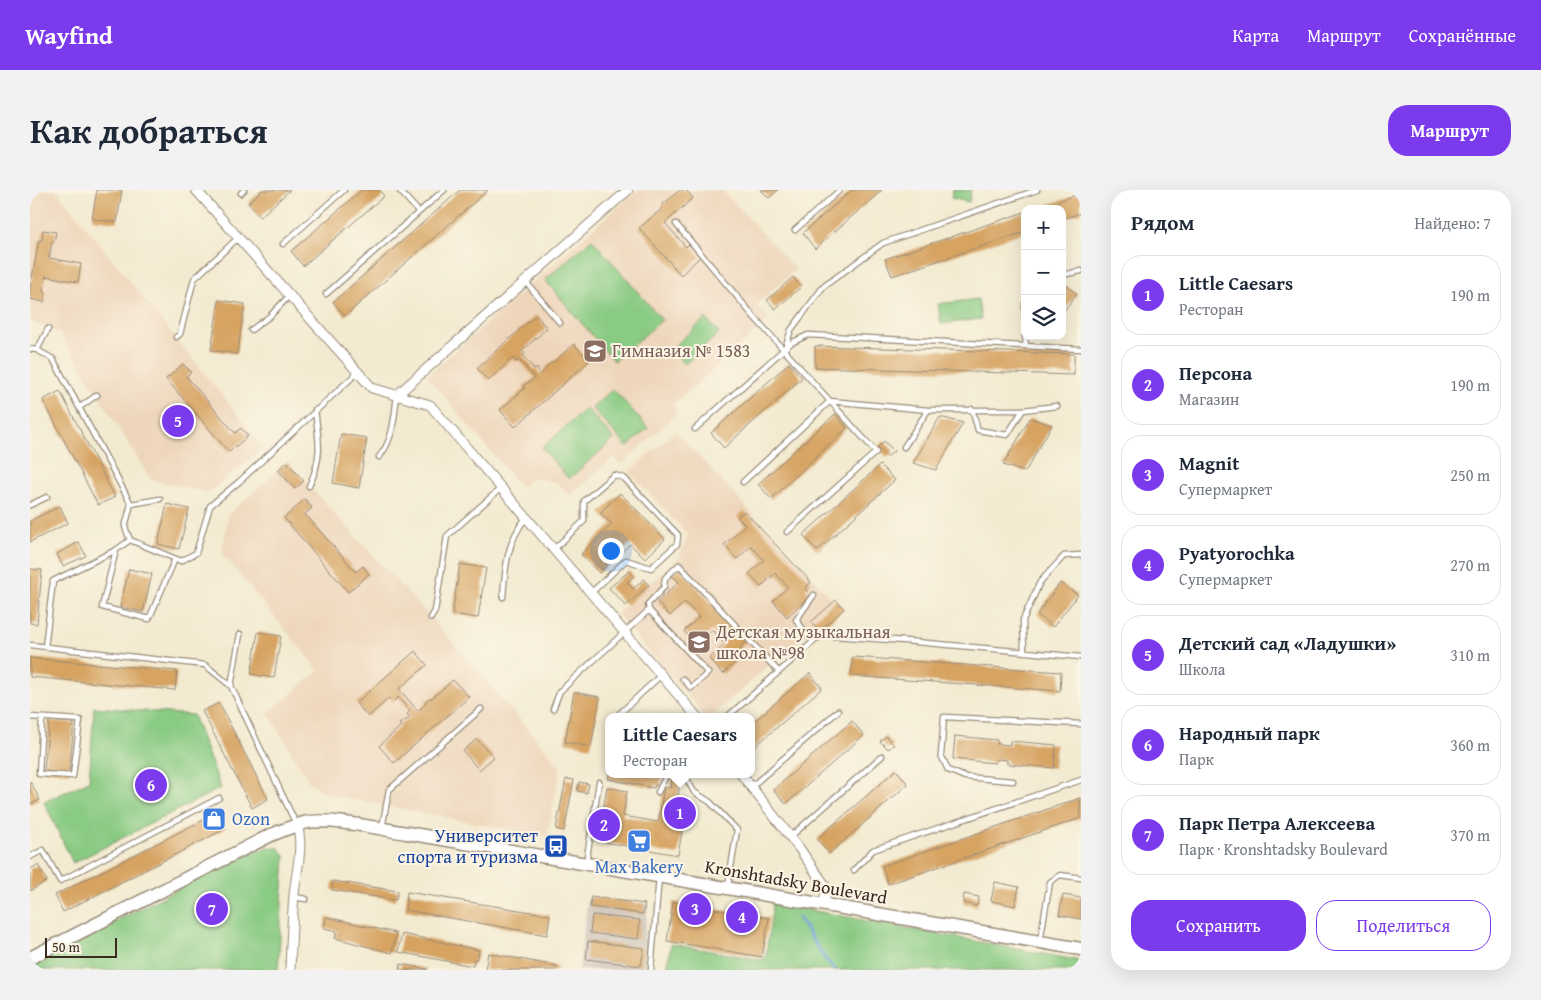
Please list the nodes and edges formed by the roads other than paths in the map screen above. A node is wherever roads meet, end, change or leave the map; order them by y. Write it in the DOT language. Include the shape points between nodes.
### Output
graph roads {
  1 [pos="196,190"];
  2 [pos="344,190"];
  3 [pos="399,190"];
  4 [pos="444,190"];
  5 [pos="628,190"];
  6 [pos="840,190"];
  7 [pos="1037,190"];
  8 [pos="419,212"];
  9 [pos="676,224"];
  10 [pos="795,230"];
  11 [pos="238,238"];
  12 [pos="283,244"];
  13 [pos="1081,271"];
  14 [pos="1066,274"];
  15 [pos="525,281"];
  16 [pos="326,294"];
  17 [pos="290,296"];
  18 [pos="560,324"];
  19 [pos="48,329"];
  20 [pos="251,330"];
  21 [pos="176,337"];
  22 [pos="1025,340"];
  23 [pos="1026,346"];
  24 [pos="30,349"];
  25 [pos="784,349"];
  26 [pos="1081,349"];
  27 [pos="37,350"];
  28 [pos="358,372"];
  29 [pos="97,395"];
  30 [pos="397,395"];
  31 [pos="830,401"];
  32 [pos="1057,406"];
  33 [pos="80,407"];
  34 [pos="972,409"];
  35 [pos="315,410"];
  36 [pos="928,410"];
  37 [pos="1023,410"];
  38 [pos="695,429"];
  39 [pos="904,447"];
  40 [pos="379,457"];
  41 [pos="743,482"];
  42 [pos="309,486"];
  43 [pos="500,489"];
  44 [pos="47,497"];
  45 [pos="160,499"];
  46 [pos="30,504"];
  47 [pos="131,504"];
  48 [pos="526,518"];
  49 [pos="787,532"];
  50 [pos="130,540"];
  51 [pos="116,550"];
  52 [pos="553,550"];
  53 [pos="1081,555"];
  54 [pos="175,559"];
  55 [pos="591,593"];
  56 [pos="814,596"];
  57 [pos="503,597"];
  58 [pos="649,610"];
  59 [pos="431,618"];
  60 [pos="625,632"];
  61 [pos="240,634"];
  62 [pos="813,642"];
  63 [pos="30,646"];
  64 [pos="44,647"];
  65 [pos="1024,652"];
  66 [pos="1081,657"];
  67 [pos="779,672"];
  68 [pos="661,675"];
  69 [pos="683,679"];
  70 [pos="231,686"];
  71 [pos="481,709"];
  72 [pos="553,709"];
  73 [pos="838,711"];
  74 [pos="620,713"];
  75 [pos="694,713"];
  76 [pos="733,713"];
  77 [pos="30,717"];
  78 [pos="42,718"];
  79 [pos="1081,724"];
  80 [pos="882,756"];
  81 [pos="665,778"];
  82 [pos="686,778"];
  83 [pos="745,778"];
  84 [pos="1081,780"];
  85 [pos="1013,781"];
  86 [pos="599,782"];
  87 [pos="751,787"];
  88 [pos="658,792"];
  89 [pos="219,798"];
  90 [pos="297,825"];
  91 [pos="382,829"];
  92 [pos="790,837"];
  93 [pos="30,857"];
  94 [pos="586,864"];
  95 [pos="854,870"];
  96 [pos="660,876"];
  97 [pos="1081,878"];
  98 [pos="728,888"];
  99 [pos="294,897"];
  100 [pos="306,899"];
  101 [pos="824,904"];
  102 [pos="1040,942"];
  103 [pos="1081,949"];
  104 [pos="30,958"];
  105 [pos="290,970"];
  106 [pos="651,970"];
  1 -- 11 [label="street"];
  2 -- 12 [label="lane"];
  3 -- 8 [label="lane"];
  4 -- 8 [label="lane"];
  5 -- 15 [label="street"];
  6 -- 10 [label="lane"];
  7 -- 25 [label="lane" via="884,243 823,287 791,330"];
  8 -- 16 [label="lane"];
  9 -- 25 [label="lane"];
  11 -- 17 [label="street"];
  11 -- 21 [label="lane" via="194,279 180,334"];
  13 -- 14 [label="lane"];
  15 -- 18 [label="lane"];
  15 -- 30 [label="street"];
  17 -- 20 [label="lane"];
  17 -- 28 [label="street"];
  19 -- 27 [label="lane"];
  22 -- 23 [label="lane"];
  23 -- 25 [label="lane" via="808,335"];
  23 -- 26 [label="lane"];
  24 -- 27 [label="lane"];
  25 -- 31 [label="lane"];
  25 -- 38 [label="lane"];
  27 -- 33 [label="lane" via="53,359"];
  28 -- 30 [label="street" via="372,388"];
  28 -- 35 [label="lane"];
  29 -- 33 [label="lane"];
  30 -- 40 [label="lane" via="392,432"];
  30 -- 43 [label="street" via="430,405"];
  31 -- 36 [label="lane"];
  31 -- 41 [label="lane"];
  31 -- 49 [label="lane" via="876,452"];
  32 -- 37 [label="lane"];
  33 -- 47 [label="lane"];
  34 -- 36 [label="lane"];
  34 -- 37 [label="lane"];
  34 -- 37 [label="lane" via="978,430 1007,435"];
  35 -- 42 [label="lane" via="320,450"];
  35 -- 54 [label="lane" via="210,506 196,553 181,561"];
  36 -- 39 [label="lane"];
  43 -- 48 [label="street"];
  43 -- 59 [label="lane" via="446,536"];
  44 -- 46 [label="lane"];
  45 -- 47 [label="lane"];
  47 -- 50 [label="lane" via="125,527"];
  48 -- 52 [label="street"];
  48 -- 57 [label="lane" via="518,528 506,561"];
  50 -- 51 [label="lane"];
  50 -- 54 [label="lane"];
  51 -- 54 [label="lane" via="102,607 149,619"];
  51 -- 64 [label="lane" via="53,580"];
  52 -- 55 [label="street"];
  52 -- 55 [label="lane" via="584,521 584,501 614,475 624,478 678,535 677,544 651,568 626,560"];
  53 -- 65 [label="lane" via="1064,556 1040,582 1023,620"];
  55 -- 60 [label="street"];
  56 -- 62 [label="lane" via="796,620"];
  58 -- 60 [label="lane"];
  58 -- 67 [label="lane" via="648,604 664,587 665,578 679,565"];
  58 -- 69 [label="lane" via="708,673 691,688"];
  60 -- 68 [label="street"];
  60 -- 72 [label="lane" via="560,691"];
  61 -- 70 [label="lane"];
  62 -- 65 [label="lane" via="821,635"];
  62 -- 67 [label="lane"];
  63 -- 64 [label="lane"];
  64 -- 70 [label="lane" via="205,665"];
  65 -- 66 [label="lane"];
  67 -- 76 [label="lane"];
  68 -- 74 [label="lane"];
  68 -- 75 [label="street"];
  70 -- 90 [label="lane"];
  71 -- 91 [label="lane" via="389,790"];
  73 -- 87 [label="lane"];
  77 -- 78 [label="lane"];
  78 -- 78 [label="lane" via="80,720 74,776 39,774"];
  79 -- 85 [label="lane" via="944,717 941,755 948,770 966,777"];
  80 -- 92 [label="lane"];
  81 -- 88 [label="lane"];
  82 -- 98 [label="lane" via="694,792 710,802 737,830"];
  83 -- 87 [label="street"];
  84 -- 95 [label="lane" via="873,850"];
  86 -- 94 [label="lane"];
  87 -- 92 [label="street"];
  89 -- 93 [label="lane" via="60,881 43,850"];
  90 -- 91 [label="main road, Kronshtadsky Boulevard" via="331,822"];
  90 -- 99 [label="street" via="300,846"];
  90 -- 104 [label="main road, Kronshtadsky Boulevard" via="244,848"];
  91 -- 94 [label="main road, Kronshtadsky Boulevard"];
  92 -- 101 [label="street" via="824,884"];
  94 -- 96 [label="main road, Kronshtadsky Boulevard"];
  96 -- 98 [label="main road, Kronshtadsky Boulevard"];
  96 -- 106 [label="lane"];
  97 -- 102 [label="lane" via="1060,875 1050,882"];
  98 -- 101 [label="main road, Kronshtadsky Boulevard"];
  99 -- 100 [label="lane"];
  99 -- 105 [label="street"];
  101 -- 102 [label="main road, Kronshtadsky Boulevard"];
  102 -- 103 [label="main road, Kronshtadsky Boulevard"];
}
